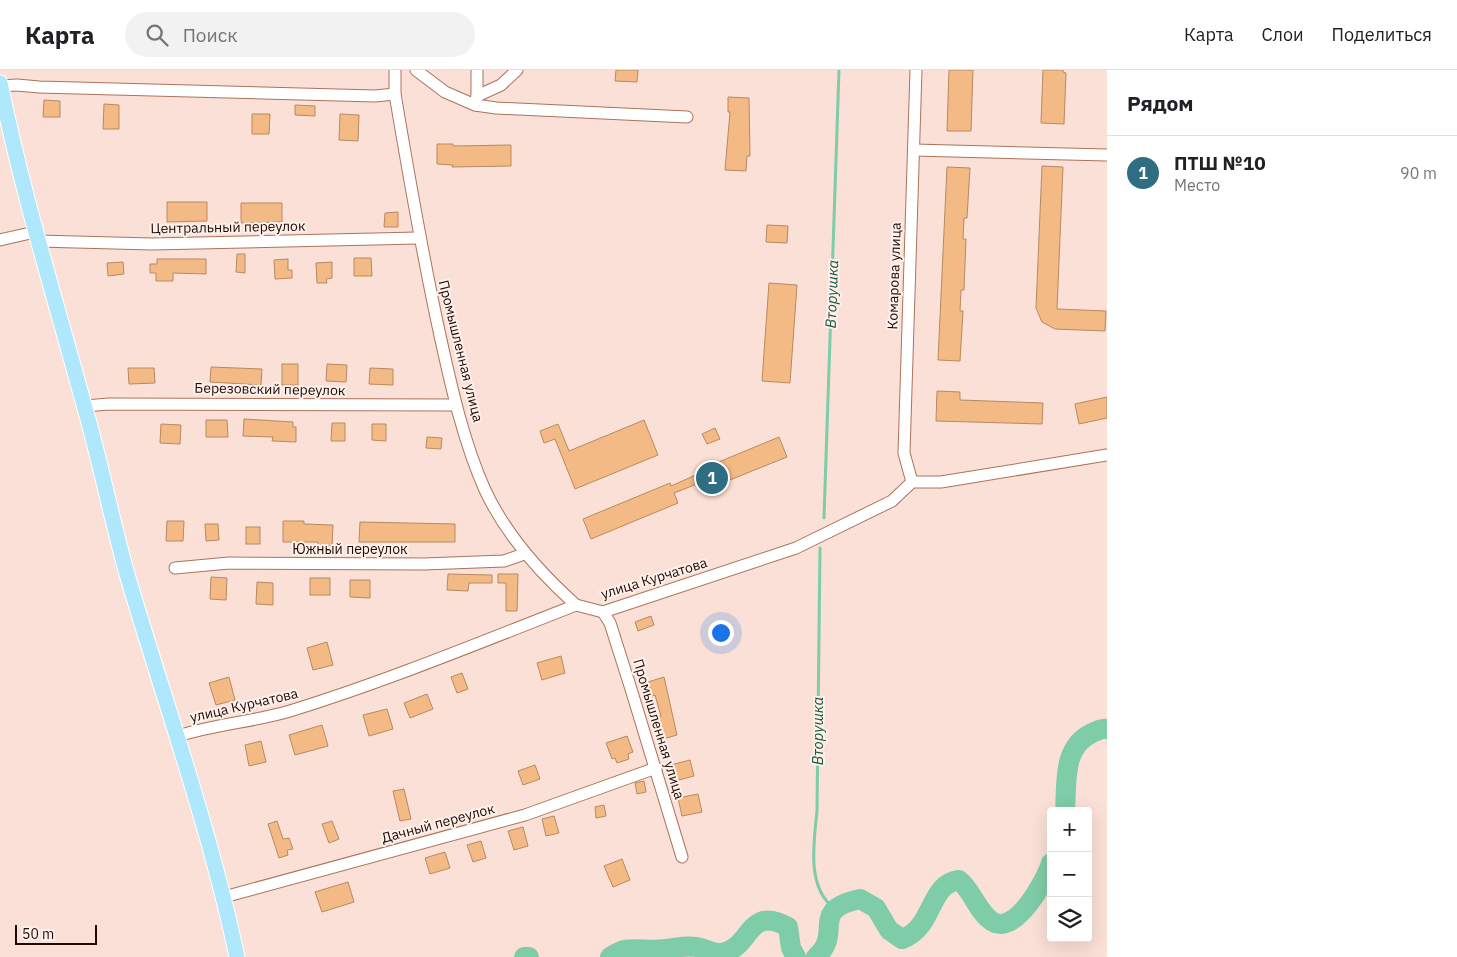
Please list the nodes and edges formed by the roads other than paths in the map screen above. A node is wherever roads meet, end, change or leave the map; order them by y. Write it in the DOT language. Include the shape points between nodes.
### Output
graph roads {
  1 [pos="395,70"];
  2 [pos="416,70"];
  3 [pos="477,70"];
  4 [pos="517,70"];
  5 [pos="916,70"];
  6 [pos="0,85"];
  7 [pos="395,94"];
  8 [pos="476,100"];
  9 [pos="686,117"];
  10 [pos="914,150"];
  11 [pos="1107,154"];
  12 [pos="36,236"];
  13 [pos="418,238"];
  14 [pos="0,240"];
  15 [pos="456,405"];
  16 [pos="85,406"];
  17 [pos="1107,455"];
  18 [pos="912,482"];
  19 [pos="524,554"];
  20 [pos="175,568"];
  21 [pos="576,606"];
  22 [pos="603,612"];
  23 [pos="178,736"];
  24 [pos="656,768"];
  25 [pos="682,857"];
  26 [pos="224,897"];
  27 [pos="237,957"];
  1 -- 7 [label="street, Промышленная улица"];
  2 -- 8 [label="street" via="445,92"];
  3 -- 8 [label="street"];
  4 -- 8 [label="street"];
  5 -- 10 [label="street, Комарова улица"];
  6 -- 7 [label="street"];
  6 -- 12 [label="main road"];
  7 -- 13 [label="street, Промышленная улица"];
  8 -- 9 [label="street" via="496,108"];
  10 -- 11 [label="street"];
  10 -- 18 [label="street, Комарова улица" via="904,453"];
  12 -- 13 [label="street, Центральный переулок" via="152,244"];
  12 -- 14 [label="street, Центральный переулок"];
  12 -- 16 [label="main road"];
  13 -- 15 [label="street, Промышленная улица"];
  15 -- 16 [label="street, Березовский переулок"];
  15 -- 19 [label="street, Промышленная улица" via="485,490"];
  16 -- 23 [label="main road" via="129,580"];
  17 -- 18 [label="street" via="941,482"];
  18 -- 22 [label="street, улица Курчатова" via="892,501 796,548"];
  19 -- 20 [label="street, Южный переулок" via="504,561 434,564 229,563"];
  19 -- 21 [label="street, Промышленная улица"];
  21 -- 22 [label="street, улица Курчатова"];
  21 -- 23 [label="street, улица Курчатова" via="288,712"];
  22 -- 24 [label="street, Промышленная улица" via="610,623"];
  23 -- 26 [label="main road"];
  24 -- 25 [label="street, Промышленная улица"];
  24 -- 26 [label="street, Дачный переулок" via="525,815"];
  26 -- 27 [label="main road"];
}
